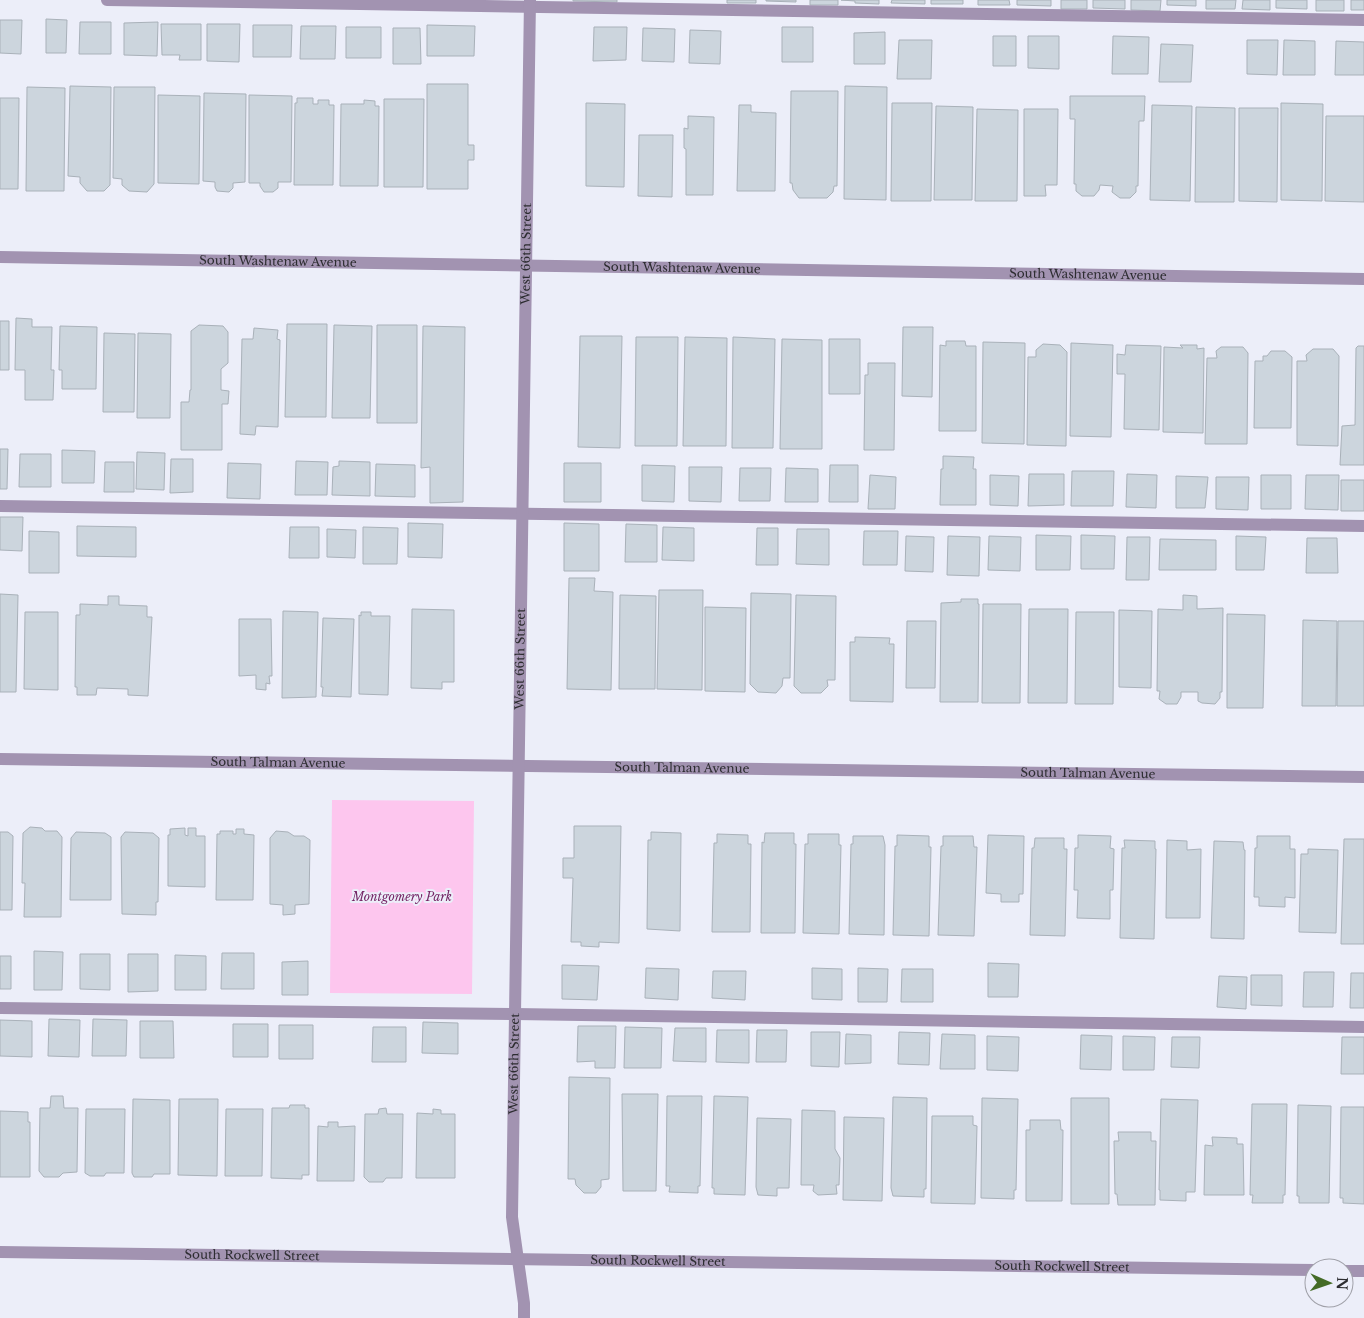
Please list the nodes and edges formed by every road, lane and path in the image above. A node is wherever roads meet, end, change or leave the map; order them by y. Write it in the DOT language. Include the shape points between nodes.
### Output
graph roads {
  1 [pos="107,0"];
  2 [pos="530,3"];
  3 [pos="1364,20"];
  4 [pos="0,258"];
  5 [pos="526,266"];
  6 [pos="1364,279"];
  7 [pos="0,506"];
  8 [pos="522,514"];
  9 [pos="1364,526"];
  10 [pos="0,759"];
  11 [pos="518,766"];
  12 [pos="1364,777"];
  13 [pos="0,1008"];
  14 [pos="515,1014"];
  15 [pos="1364,1027"];
  16 [pos="0,1252"];
  17 [pos="518,1259"];
  18 [pos="1304,1270"];
  19 [pos="524,1318"];
  1 -- 2 [label="street"];
  2 -- 3 [label="street"];
  2 -- 5 [label="street, West 66th Street"];
  4 -- 5 [label="street, South Washtenaw Avenue"];
  5 -- 6 [label="street, South Washtenaw Avenue"];
  5 -- 8 [label="street, West 66th Street"];
  7 -- 8 [label="street"];
  8 -- 9 [label="street"];
  8 -- 11 [label="street, West 66th Street"];
  10 -- 11 [label="street, South Talman Avenue"];
  11 -- 12 [label="street, South Talman Avenue"];
  11 -- 14 [label="street, West 66th Street"];
  13 -- 14 [label="street"];
  14 -- 15 [label="street"];
  14 -- 17 [label="street, West 66th Street" via="512,1217"];
  16 -- 17 [label="street, South Rockwell Street"];
  17 -- 18 [label="street, South Rockwell Street"];
  17 -- 19 [label="street, West 66th Street"];
}
